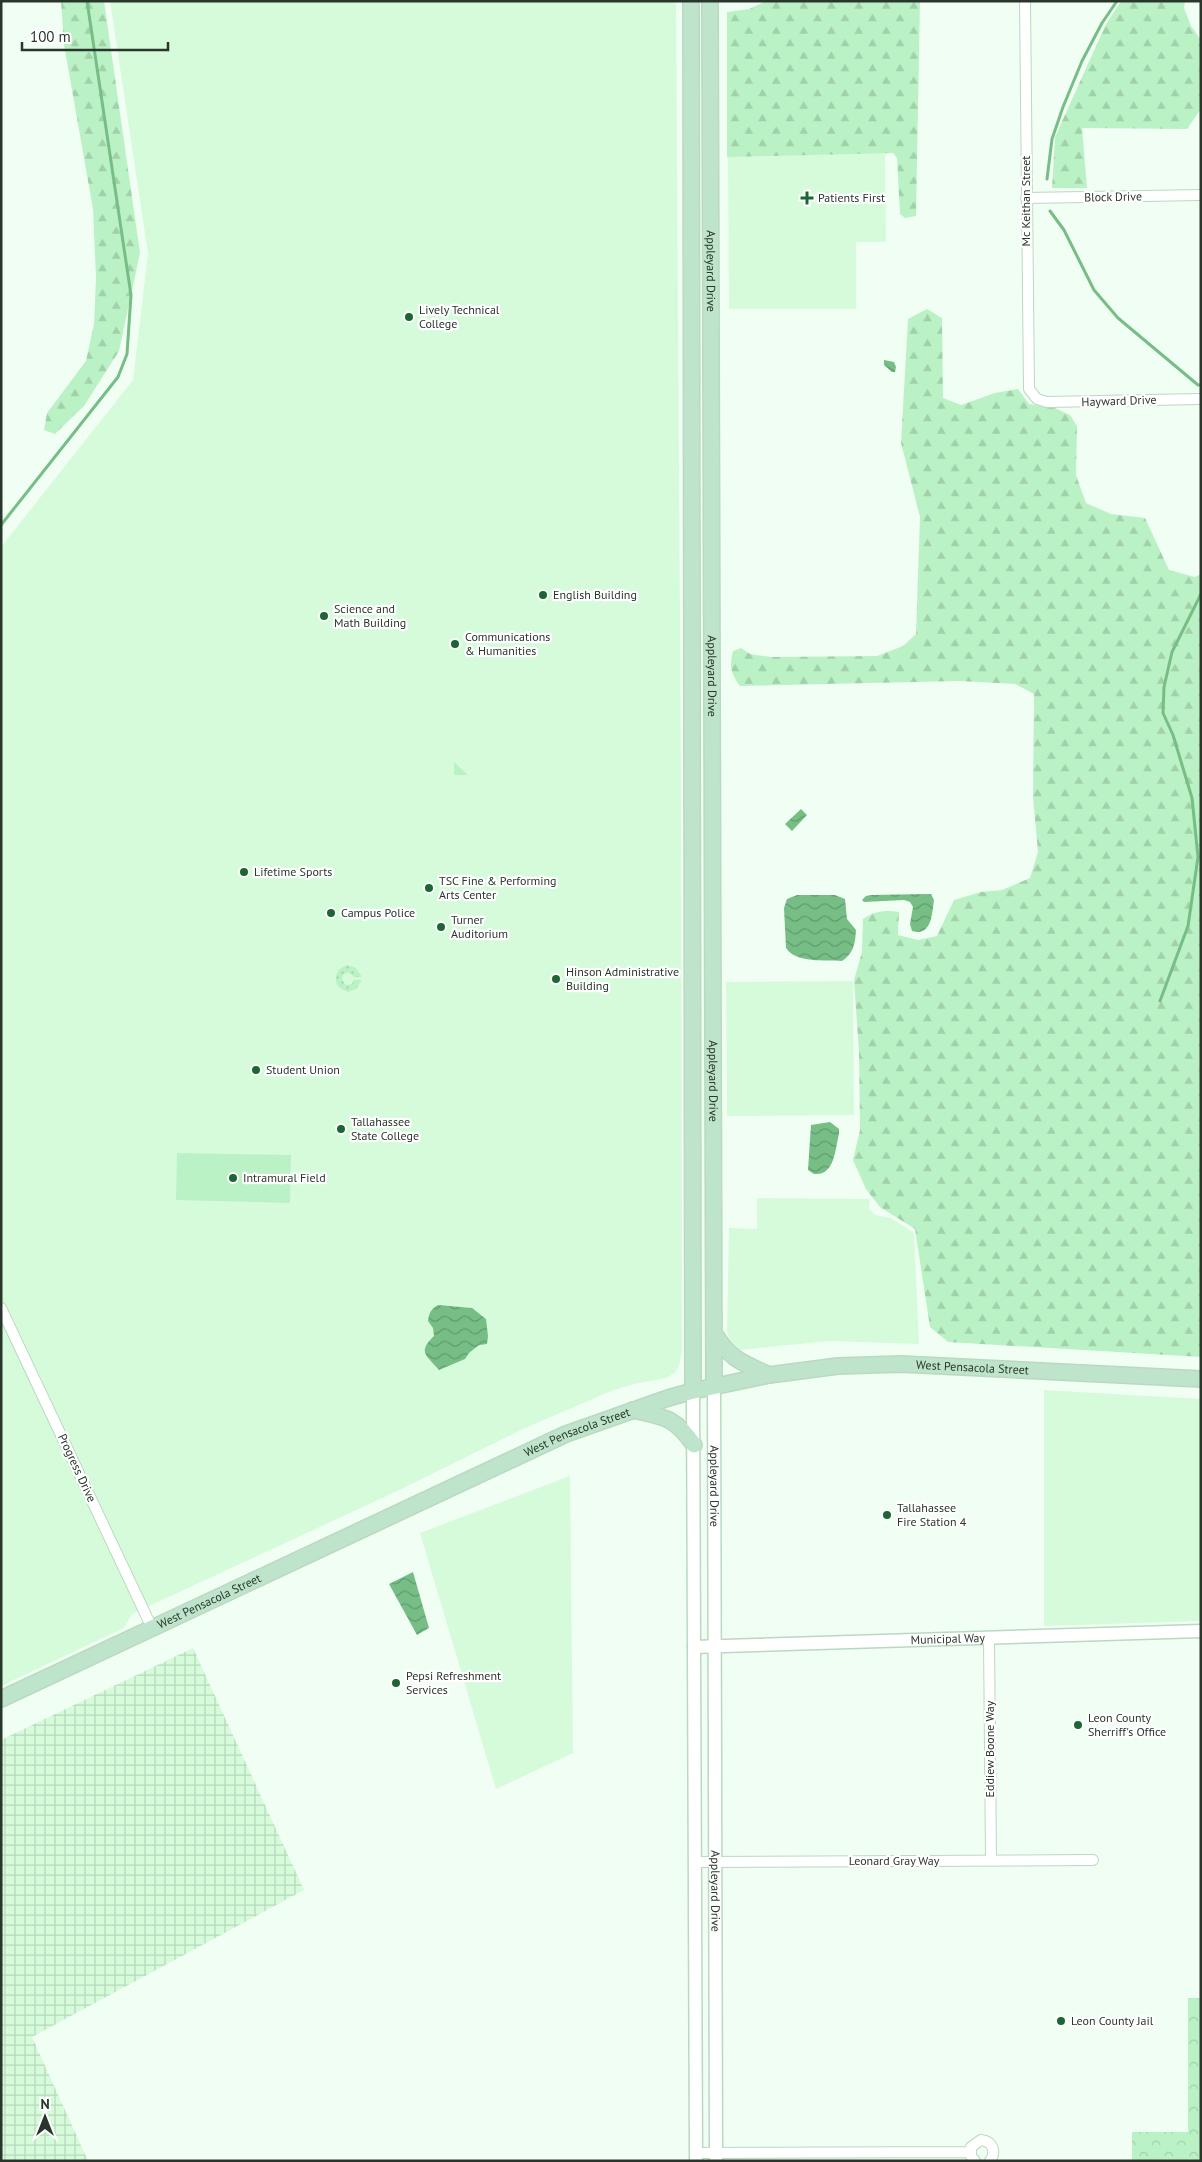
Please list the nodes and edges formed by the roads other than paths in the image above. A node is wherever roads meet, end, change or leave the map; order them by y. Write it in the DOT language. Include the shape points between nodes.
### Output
graph roads {
  1 [pos="691,1"];
  2 [pos="710,1"];
  3 [pos="1025,1"];
  4 [pos="1201,195"];
  5 [pos="1026,198"];
  6 [pos="692,272"];
  7 [pos="711,272"];
  8 [pos="1037,399"];
  9 [pos="1201,399"];
  10 [pos="692,531"];
  11 [pos="712,531"];
  12 [pos="713,762"];
  13 [pos="693,763"];
  14 [pos="693,975"];
  15 [pos="714,975"];
  16 [pos="714,1116"];
  17 [pos="693,1125"];
  18 [pos="1,1308"];
  19 [pos="714,1332"];
  20 [pos="769,1375"];
  21 [pos="1201,1379"];
  22 [pos="714,1385"];
  23 [pos="693,1391"];
  24 [pos="633,1410"];
  25 [pos="694,1445"];
  26 [pos="152,1628"];
  27 [pos="1201,1631"];
  28 [pos="989,1638"];
  29 [pos="694,1647"];
  30 [pos="716,1647"];
  31 [pos="1,1699"];
  32 [pos="991,1860"];
  33 [pos="1093,1860"];
  34 [pos="695,1862"];
  35 [pos="716,1862"];
  36 [pos="972,2156"];
  37 [pos="696,2157"];
  38 [pos="716,2157"];
  39 [pos="990,2161"];
  1 -- 6 [label="main road, Appleyard Drive"];
  2 -- 7 [label="main road, Appleyard Drive"];
  3 -- 5 [label="street, Mc Keithan Street"];
  4 -- 5 [label="street, Block Drive"];
  5 -- 8 [label="street, Mc Keithan Street" via="1029,388"];
  6 -- 7 [label="street"];
  6 -- 10 [label="main road, Appleyard Drive"];
  7 -- 11 [label="main road, Appleyard Drive"];
  8 -- 9 [label="street, Hayward Drive" via="1067,403"];
  10 -- 11 [label="street"];
  10 -- 13 [label="main road, Appleyard Drive"];
  11 -- 12 [label="main road, Appleyard Drive"];
  12 -- 13 [label="street"];
  12 -- 15 [label="main road, Appleyard Drive"];
  13 -- 14 [label="main road, Appleyard Drive"];
  14 -- 15 [label="street"];
  14 -- 17 [label="main road, Appleyard Drive"];
  15 -- 16 [label="main road, Appleyard Drive"];
  16 -- 17 [label="street"];
  16 -- 19 [label="main road, Appleyard Drive"];
  17 -- 23 [label="main road, Appleyard Drive"];
  18 -- 26 [label="street, Progress Drive"];
  19 -- 20 [label="main road" via="728,1353"];
  19 -- 22 [label="main road, Appleyard Drive"];
  20 -- 21 [label="main road, West Pensacola Street" via="838,1366 901,1364"];
  20 -- 22 [label="main road, West Pensacola Street"];
  22 -- 23 [label="main road, West Pensacola Street"];
  22 -- 30 [label="street, Appleyard Drive"];
  23 -- 24 [label="main road, West Pensacola Street"];
  23 -- 25 [label="street, Appleyard Drive"];
  24 -- 25 [label="main road" via="677,1423"];
  24 -- 26 [label="main road, West Pensacola Street" via="566,1434"];
  25 -- 29 [label="street, Appleyard Drive"];
  26 -- 31 [label="main road, West Pensacola Street"];
  27 -- 28 [label="street, Municipal Way"];
  28 -- 30 [label="street, Municipal Way"];
  28 -- 32 [label="street, Eddiew Boone Way"];
  29 -- 30 [label="street, Municipal Way"];
  29 -- 34 [label="street, Appleyard Drive"];
  30 -- 35 [label="street, Appleyard Drive"];
  32 -- 33 [label="street, Leonard Gray Way"];
  32 -- 35 [label="street, Leonard Gray Way"];
  34 -- 35 [label="street, Leonard Gray Way"];
  34 -- 37 [label="street, Appleyard Drive"];
  35 -- 38 [label="street, Appleyard Drive"];
  36 -- 38 [label="street"];
  36 -- 39 [label="street" via="971,2147 977,2142 988,2142 994,2152"];
  37 -- 38 [label="street"];
}
